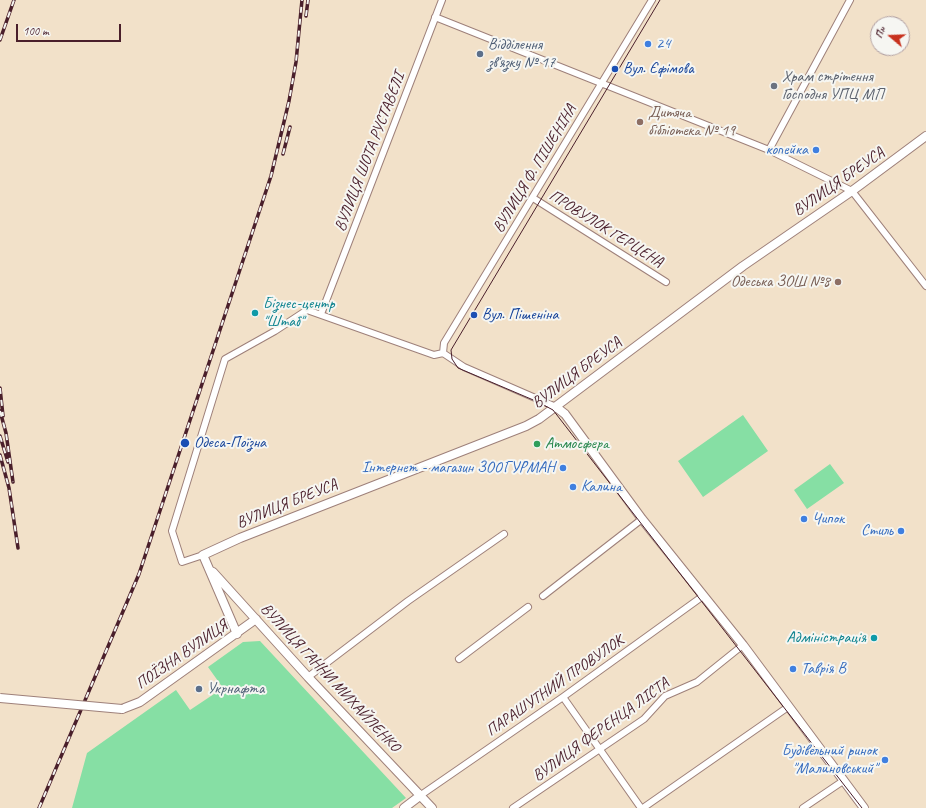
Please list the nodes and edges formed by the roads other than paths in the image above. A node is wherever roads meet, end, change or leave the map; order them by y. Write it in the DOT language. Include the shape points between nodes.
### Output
graph roads {
  1 [pos="442,0"];
  2 [pos="652,0"];
  3 [pos="850,0"];
  4 [pos="436,17"];
  5 [pos="602,84"];
  6 [pos="926,136"];
  7 [pos="769,150"];
  8 [pos="852,191"];
  9 [pos="533,198"];
  10 [pos="666,282"];
  11 [pos="926,286"];
  12 [pos="321,314"];
  13 [pos="443,353"];
  14 [pos="556,407"];
  15 [pos="642,519"];
  16 [pos="504,534"];
  17 [pos="203,555"];
  18 [pos="208,567"];
  19 [pos="543,596"];
  20 [pos="703,596"];
  21 [pos="528,607"];
  22 [pos="256,620"];
  23 [pos="238,634"];
  24 [pos="743,645"];
  25 [pos="459,659"];
  26 [pos="308,677"];
  27 [pos="563,697"];
  28 [pos="0,698"];
  29 [pos="788,707"];
  30 [pos="601,750"];
  31 [pos="843,781"];
  32 [pos="421,795"];
  33 [pos="404,808"];
  34 [pos="432,808"];
  35 [pos="513,808"];
  36 [pos="642,808"];
  37 [pos="803,808"];
  38 [pos="864,808"];
  1 -- 4 [label="street, ВУЛИЦЯ ШОТА РУСТАВЕЛІ"];
  2 -- 5 [label="street, ВУЛИЦЯ Ф. ПІШЕНІНА"];
  3 -- 7 [label="street"];
  4 -- 5 [label="street"];
  4 -- 12 [label="street, ВУЛИЦЯ ШОТА РУСТАВЕЛІ"];
  5 -- 7 [label="street"];
  5 -- 9 [label="street, ВУЛИЦЯ Ф. ПІШЕНІНА"];
  6 -- 8 [label="street, ВУЛИЦЯ БРЕУСА"];
  7 -- 8 [label="street"];
  8 -- 11 [label="street"];
  8 -- 14 [label="street, ВУЛИЦЯ БРЕУСА" via="743,266"];
  9 -- 10 [label="street, ПРОВУЛОК ГЕРЦЕНА"];
  9 -- 13 [label="street, ВУЛИЦЯ Ф. ПІШЕНІНА" via="444,343"];
  12 -- 13 [label="street" via="434,355"];
  12 -- 17 [label="street" via="307,310 225,359 172,531 182,562"];
  13 -- 14 [label="street" via="464,367"];
  14 -- 15 [label="street" via="565,414"];
  14 -- 17 [label="street, ВУЛИЦЯ БРЕУСА" via="526,426 240,538"];
  15 -- 19 [label="street"];
  15 -- 20 [label="street"];
  16 -- 26 [label="street" via="408,601"];
  17 -- 18 [label="street, ВУЛИЦЯ ГАННИ МИХАЙЛЕНКО"];
  18 -- 22 [label="street, ВУЛИЦЯ ГАННИ МИХАЙЛЕНКО"];
  18 -- 23 [label="street, ВУЛИЦЯ ГАННИ МИХАЙЛЕНКО"];
  20 -- 24 [label="street"];
  20 -- 27 [label="street, ПАРАШУТНИЙ ПРОВУЛОК"];
  21 -- 25 [label="street"];
  22 -- 23 [label="street, ПОЇЗНА ВУЛИЦЯ"];
  22 -- 26 [label="street, ВУЛИЦЯ ГАННИ МИХАЙЛЕНКО"];
  23 -- 28 [label="street, ПОЇЗНА ВУЛИЦЯ, bridge" via="140,702 122,709"];
  24 -- 29 [label="street"];
  24 -- 30 [label="street, ВУЛИЦЯ ФЕРЕНЦА ЛІСТА" via="697,682 665,696 644,719"];
  26 -- 32 [label="street, ВУЛИЦЯ ГАННИ МИХАЙЛЕНКО"];
  27 -- 30 [label="street"];
  27 -- 32 [label="street, ПАРАШУТНИЙ ПРОВУЛОК"];
  29 -- 31 [label="street"];
  29 -- 36 [label="street"];
  30 -- 35 [label="street, ВУЛИЦЯ ФЕРЕНЦА ЛІСТА"];
  30 -- 36 [label="street"];
  31 -- 37 [label="street"];
  31 -- 38 [label="street"];
  32 -- 33 [label="street"];
  32 -- 34 [label="street, ВУЛИЦЯ ГАННИ МИХАЙЛЕНКО"];
}
